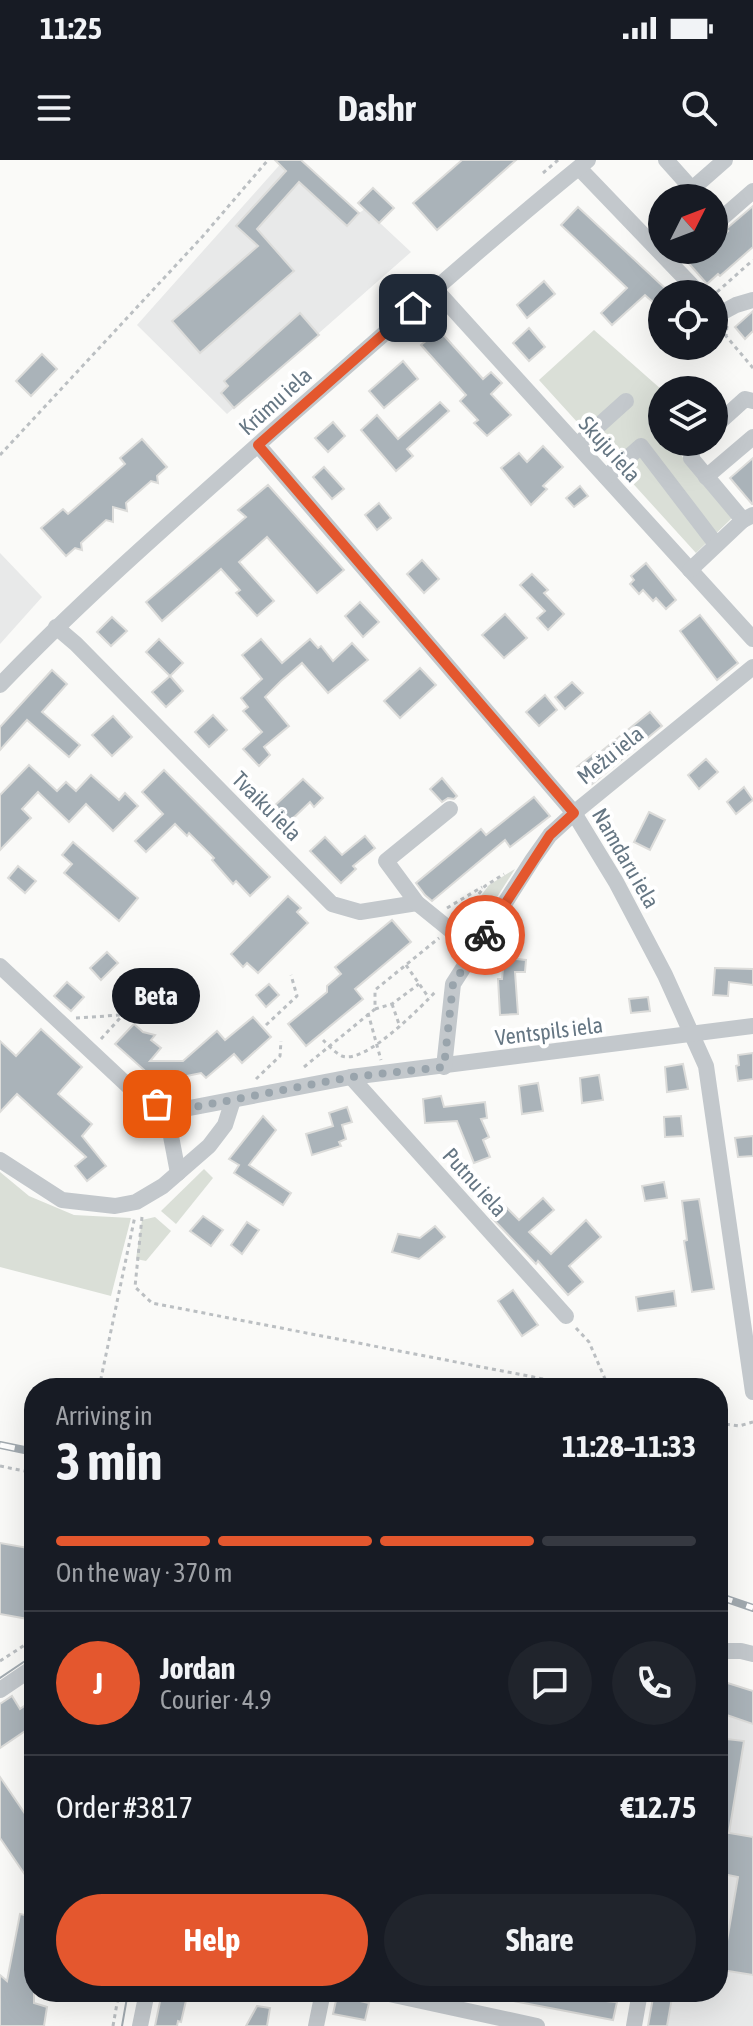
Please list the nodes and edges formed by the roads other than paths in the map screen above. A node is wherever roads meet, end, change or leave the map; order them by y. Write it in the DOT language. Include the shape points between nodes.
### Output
graph roads {
  1 [pos="666,160"];
  2 [pos="725,160"];
  3 [pos="583,164"];
  4 [pos="683,184"];
  5 [pos="700,184"];
  6 [pos="753,191"];
  7 [pos="728,213"];
  8 [pos="687,280"];
  9 [pos="435,289"];
  10 [pos="753,300"];
  11 [pos="728,307"];
  12 [pos="626,401"];
  13 [pos="753,401"];
  14 [pos="728,414"];
  15 [pos="753,437"];
  16 [pos="258,445"];
  17 [pos="577,445"];
  18 [pos="692,456"];
  19 [pos="606,477"];
  20 [pos="706,477"];
  21 [pos="748,518"];
  22 [pos="719,542"];
  23 [pos="690,570"];
  24 [pos="56,627"];
  25 [pos="753,639"];
  26 [pos="753,667"];
  27 [pos="0,685"];
  28 [pos="450,809"];
  29 [pos="574,813"];
  30 [pos="417,903"];
  31 [pos="475,950"];
  32 [pos="0,966"];
  33 [pos="753,1026"];
  34 [pos="693,1034"];
  35 [pos="444,1067"];
  36 [pos="351,1077"];
  37 [pos="233,1100"];
  38 [pos="174,1111"];
  39 [pos="0,1160"];
  40 [pos="178,1173"];
  41 [pos="566,1316"];
  42 [pos="753,1392"];
  43 [pos="728,1651"];
  44 [pos="753,1654"];
  45 [pos="24,1674"];
  46 [pos="0,1690"];
  47 [pos="145,2002"];
  48 [pos="321,2002"];
  49 [pos="426,2002"];
  50 [pos="638,2002"];
  51 [pos="140,2026"];
  52 [pos="316,2026"];
  53 [pos="537,2026"];
  54 [pos="634,2026"];
  1 -- 4 [label="street"];
  2 -- 5 [label="street"];
  3 -- 8 [label="street"];
  3 -- 9 [label="street, Krūmu iela"];
  6 -- 7 [label="street"];
  9 -- 16 [label="street, Krūmu iela"];
  9 -- 17 [label="street, Skuju iela"];
  10 -- 11 [label="street"];
  12 -- 17 [label="street"];
  13 -- 14 [label="street" via="745,399"];
  15 -- 20 [label="street"];
  16 -- 24 [label="street, Krūmu iela"];
  16 -- 29 [label="street, Namdaru iela"];
  17 -- 19 [label="street, Skuju iela"];
  18 -- 20 [label="street"];
  19 -- 22 [label="street" via="641,446"];
  19 -- 23 [label="street, Skuju iela"];
  20 -- 21 [label="street"];
  21 -- 22 [label="street"];
  22 -- 23 [label="street"];
  23 -- 25 [label="street, Skuju iela"];
  24 -- 27 [label="street, Krūmu iela"];
  24 -- 30 [label="street, Tvaiku iela" via="332,904 360,912"];
  26 -- 29 [label="street, Mežu iela"];
  28 -- 30 [label="street" via="386,861"];
  29 -- 31 [label="street, Mežu iela" via="550,835"];
  29 -- 34 [label="street, Namdaru iela" via="616,882"];
  30 -- 31 [label="street"];
  31 -- 35 [label="street, Mežu iela" via="453,984"];
  32 -- 38 [label="street" via="141,1098"];
  33 -- 34 [label="street, Ventspils iela"];
  34 -- 35 [label="street, Ventspils iela"];
  34 -- 42 [label="street, Namdaru iela" via="706,1066"];
  35 -- 36 [label="street, Ventspils iela"];
  36 -- 37 [label="street"];
  36 -- 41 [label="street, Putnu iela"];
  37 -- 38 [label="street"];
  37 -- 40 [label="street" via="225,1125"];
  38 -- 40 [label="street" via="170,1131"];
  39 -- 40 [label="street" via="62,1200 115,1206 143,1200"];
  43 -- 44 [label="street"];
  45 -- 46 [label="street"];
  47 -- 51 [label="street"];
  48 -- 52 [label="street"];
  49 -- 53 [label="street"];
  50 -- 54 [label="street"];
}
